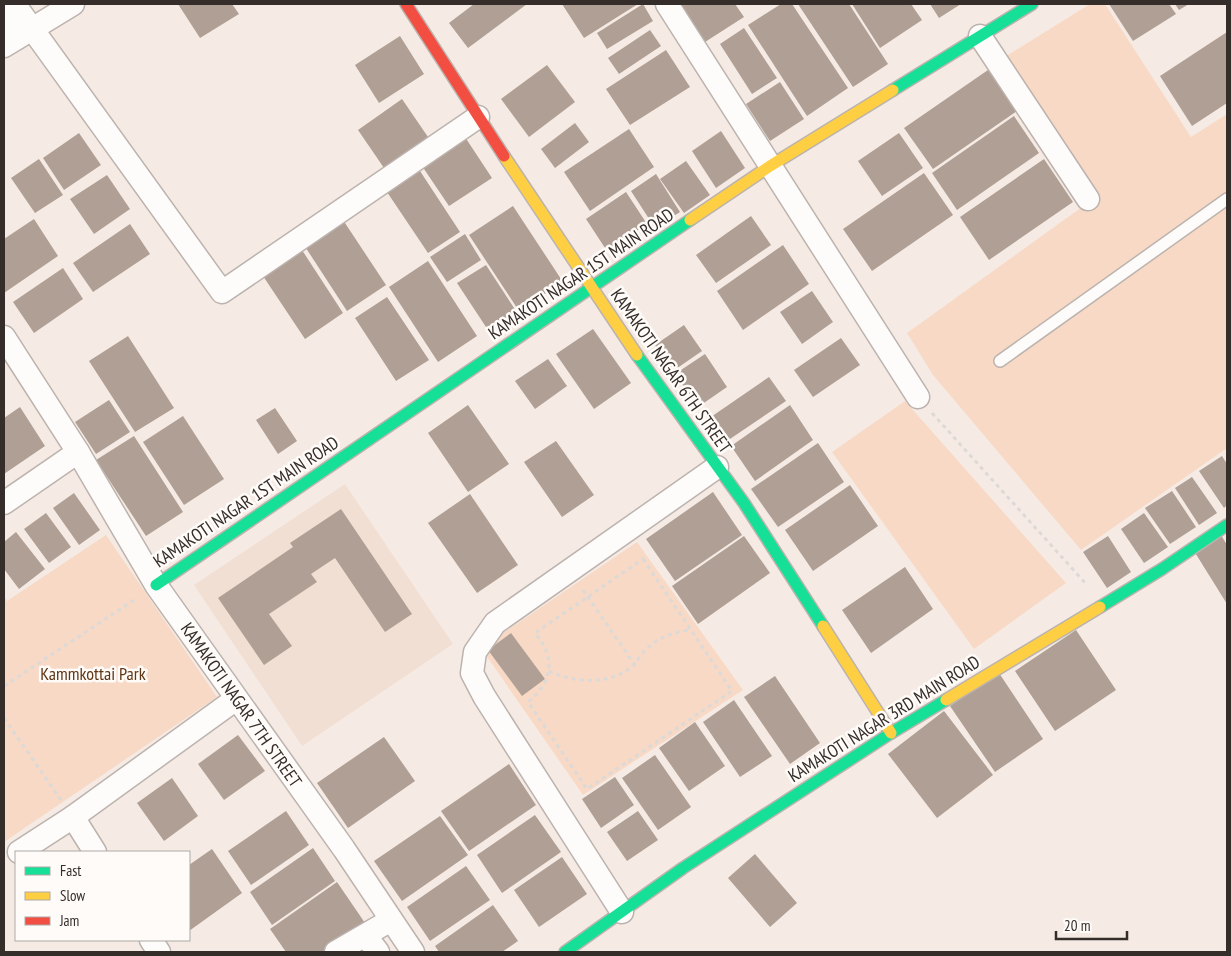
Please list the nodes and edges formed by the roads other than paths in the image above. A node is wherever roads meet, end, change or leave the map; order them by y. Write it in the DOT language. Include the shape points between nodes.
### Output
graph roads {
  1 [pos="406,4"];
  2 [pos="667,4"];
  3 [pos="1032,4"];
  4 [pos="59,7"];
  5 [pos="10,10"];
  6 [pos="980,36"];
  7 [pos="17,37"];
  8 [pos="478,117"];
  9 [pos="770,166"];
  10 [pos="1088,199"];
  11 [pos="1227,199"];
  12 [pos="592,288"];
  13 [pos="4,337"];
  14 [pos="1000,361"];
  15 [pos="918,397"];
  16 [pos="78,452"];
  17 [pos="717,467"];
  18 [pos="4,503"];
  19 [pos="1227,525"];
  20 [pos="156,585"];
  21 [pos="236,699"];
  22 [pos="891,733"];
  23 [pos="73,817"];
  24 [pos="21,851"];
  25 [pos="94,851"];
  26 [pos="15,855"];
  27 [pos="4,862"];
  28 [pos="622,912"];
  29 [pos="391,920"];
  30 [pos="152,941"];
  31 [pos="372,944"];
  32 [pos="159,952"];
  33 [pos="336,952"];
  34 [pos="413,952"];
  35 [pos="565,952"];
  1 -- 8 [label="street, KAMAKOTI NAGAR 6TH STREET"];
  2 -- 9 [label="street"];
  3 -- 6 [label="street, KAMAKOTI NAGAR 1ST MAIN ROAD"];
  4 -- 7 [label="street"];
  5 -- 7 [label="street"];
  6 -- 9 [label="street, KAMAKOTI NAGAR 1ST MAIN ROAD"];
  6 -- 10 [label="street"];
  7 -- 8 [label="street" via="222,292"];
  8 -- 12 [label="street, KAMAKOTI NAGAR 6TH STREET"];
  9 -- 12 [label="street, KAMAKOTI NAGAR 1ST MAIN ROAD"];
  9 -- 15 [label="street"];
  11 -- 14 [label="lane"];
  12 -- 17 [label="street, KAMAKOTI NAGAR 6TH STREET" via="618,330"];
  12 -- 20 [label="street, KAMAKOTI NAGAR 1ST MAIN ROAD"];
  13 -- 16 [label="street, KAMAKOTI NAGAR 7TH STREET"];
  16 -- 18 [label="street"];
  16 -- 20 [label="street, KAMAKOTI NAGAR 7TH STREET"];
  17 -- 22 [label="street, KAMAKOTI NAGAR 6TH STREET" via="744,503"];
  17 -- 28 [label="street" via="495,623 475,652 472,673 484,696"];
  19 -- 22 [label="street, KAMAKOTI NAGAR 3RD MAIN ROAD" via="1162,569"];
  20 -- 21 [label="street, KAMAKOTI NAGAR 7TH STREET"];
  21 -- 23 [label="street"];
  21 -- 29 [label="street, KAMAKOTI NAGAR 7TH STREET"];
  22 -- 28 [label="street, KAMAKOTI NAGAR 3RD MAIN ROAD" via="691,863"];
  23 -- 24 [label="street"];
  23 -- 25 [label="street"];
  26 -- 27 [label="street"];
  28 -- 35 [label="street, KAMAKOTI NAGAR 3RD MAIN ROAD"];
  29 -- 31 [label="street"];
  29 -- 34 [label="street, KAMAKOTI NAGAR 7TH STREET"];
  30 -- 32 [label="street"];
  31 -- 33 [label="street"];
}
